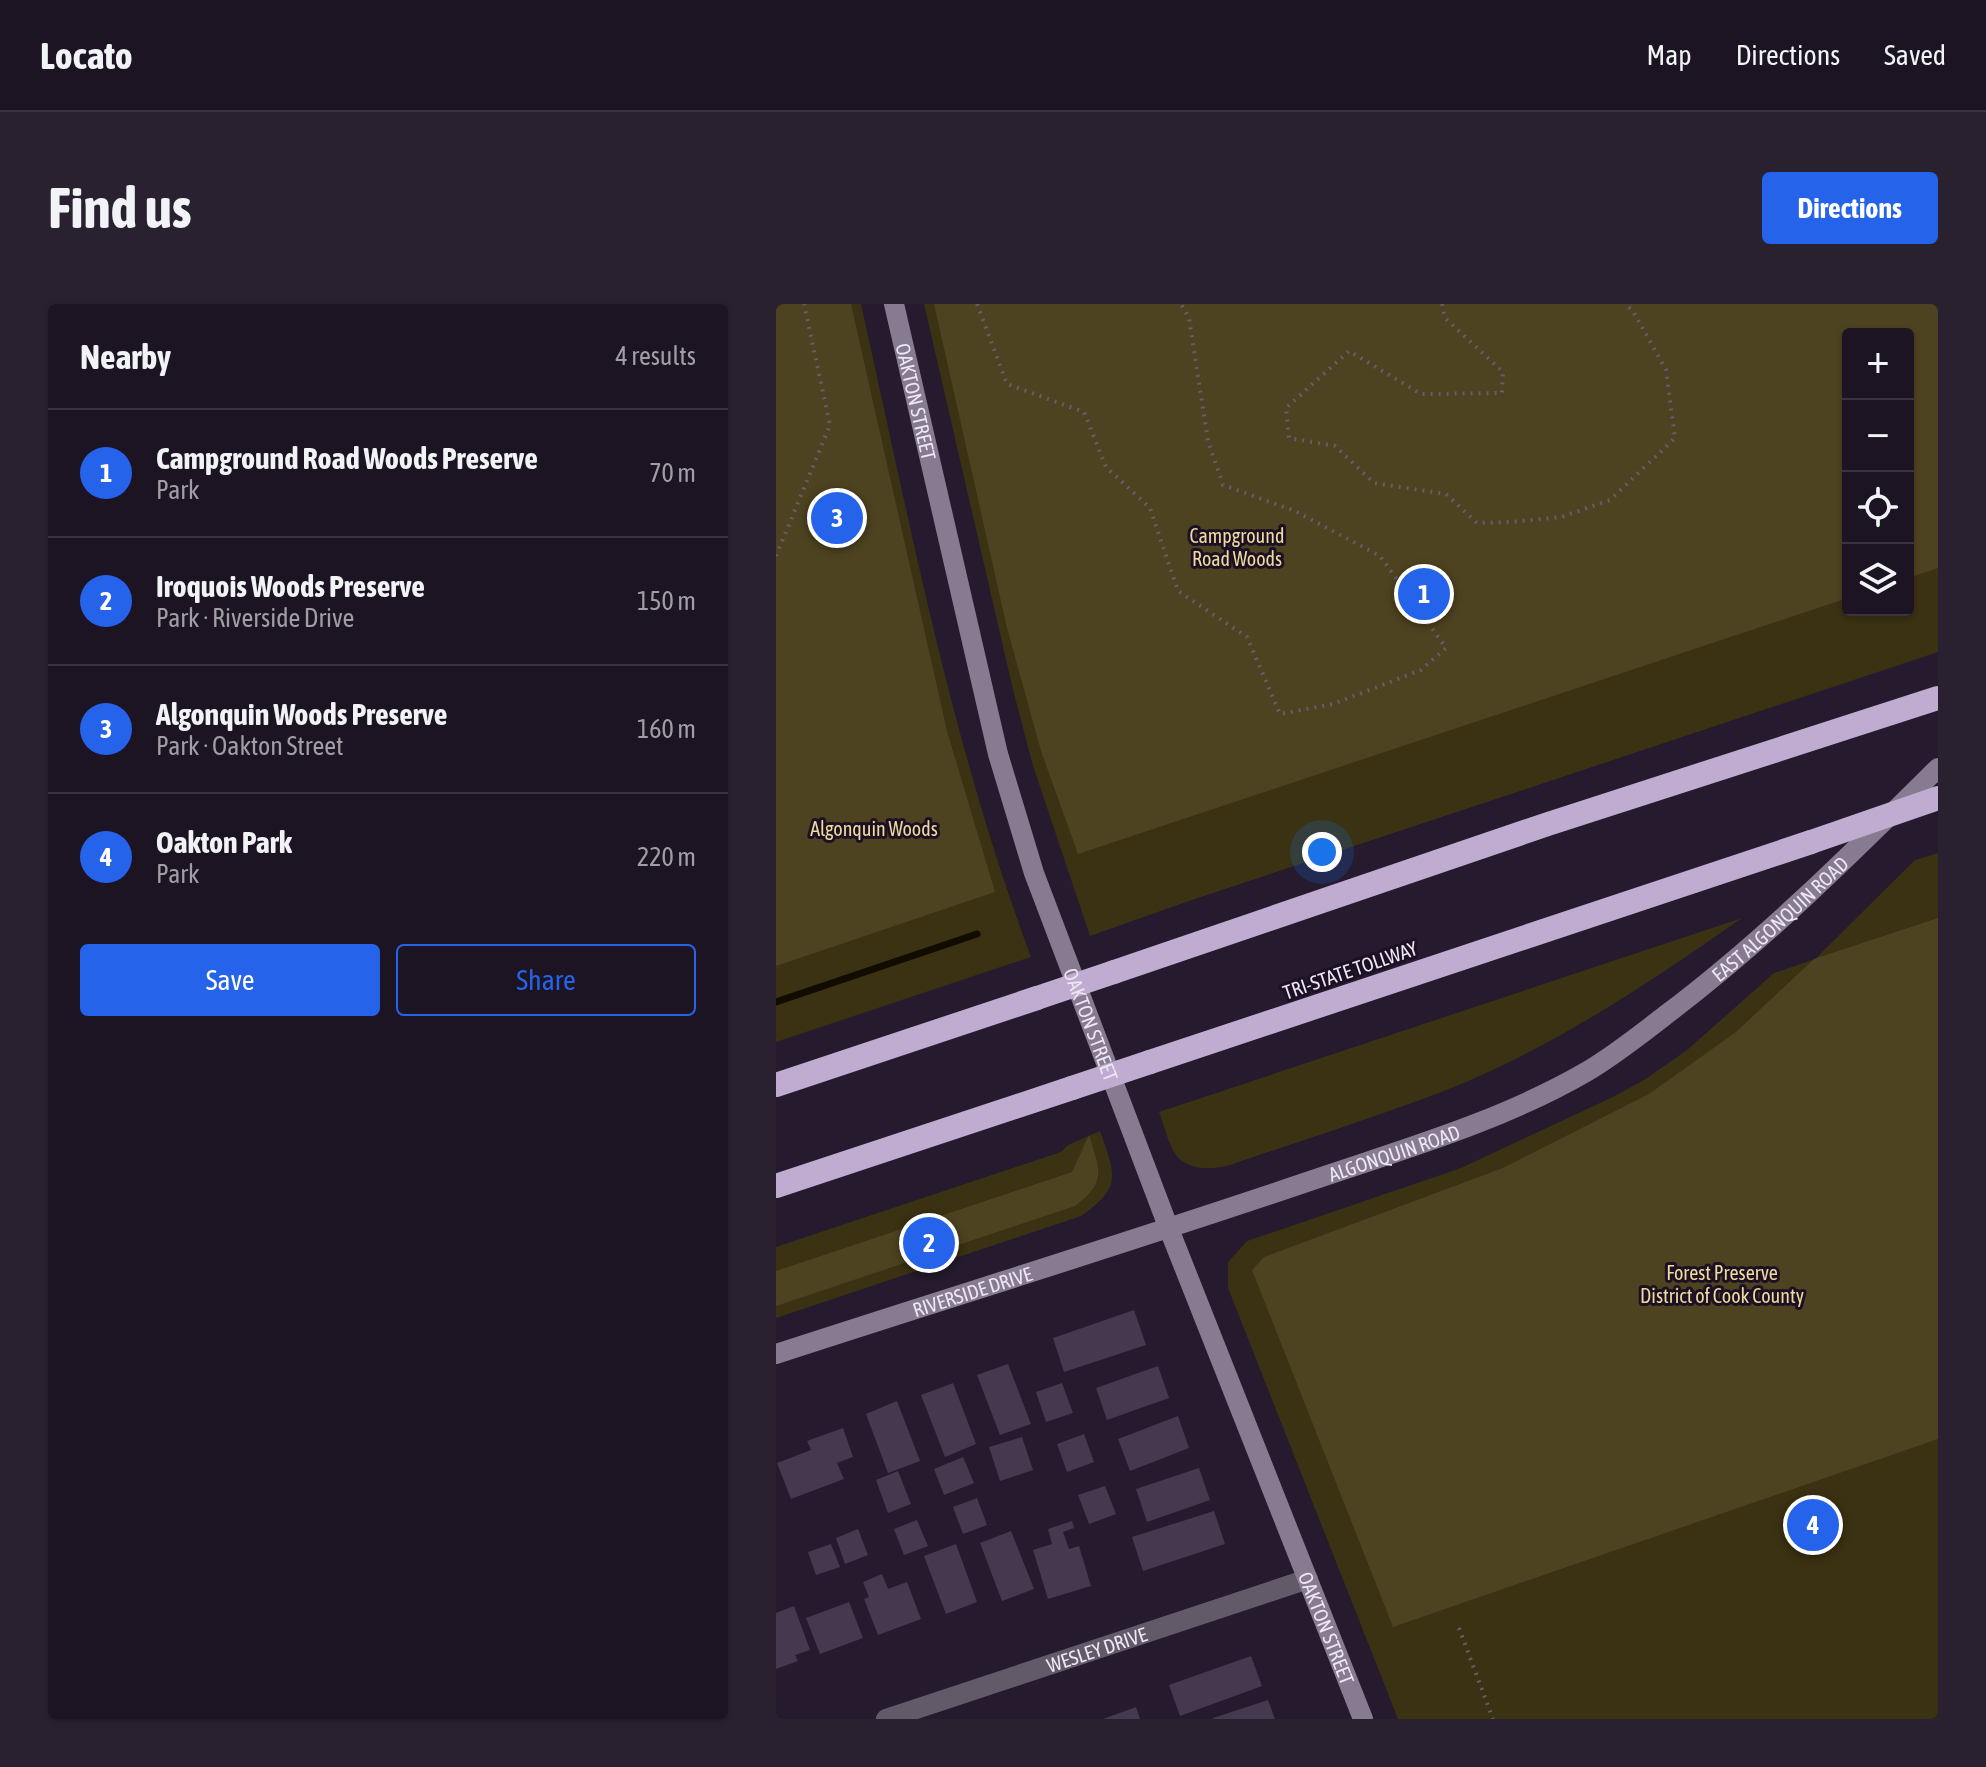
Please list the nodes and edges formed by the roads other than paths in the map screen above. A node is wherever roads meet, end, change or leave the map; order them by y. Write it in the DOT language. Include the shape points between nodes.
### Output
graph roads {
  1 [pos="894,304"];
  2 [pos="1938,698"];
  3 [pos="1938,768"];
  4 [pos="1938,798"];
  5 [pos="1610,1057"];
  6 [pos="776,1085"];
  7 [pos="776,1186"];
  8 [pos="1169,1229"];
  9 [pos="776,1354"];
  10 [pos="1308,1579"];
  11 [pos="886,1719"];
  12 [pos="1363,1719"];
  1 -- 8 [label="main road, OAKTON STREET" via="1015,815"];
  2 -- 6 [label="highway, bridge"];
  3 -- 5 [label="main road, EAST ALGONQUIN ROAD" via="1797,907 1716,978"];
  4 -- 7 [label="highway, TRI-STATE TOLLWAY, bridge"];
  5 -- 8 [label="main road, ALGONQUIN ROAD" via="1491,1118"];
  8 -- 9 [label="main road, RIVERSIDE DRIVE"];
  8 -- 10 [label="main road, OAKTON STREET"];
  10 -- 11 [label="street, WESLEY DRIVE"];
  10 -- 12 [label="main road, OAKTON STREET"];
}
